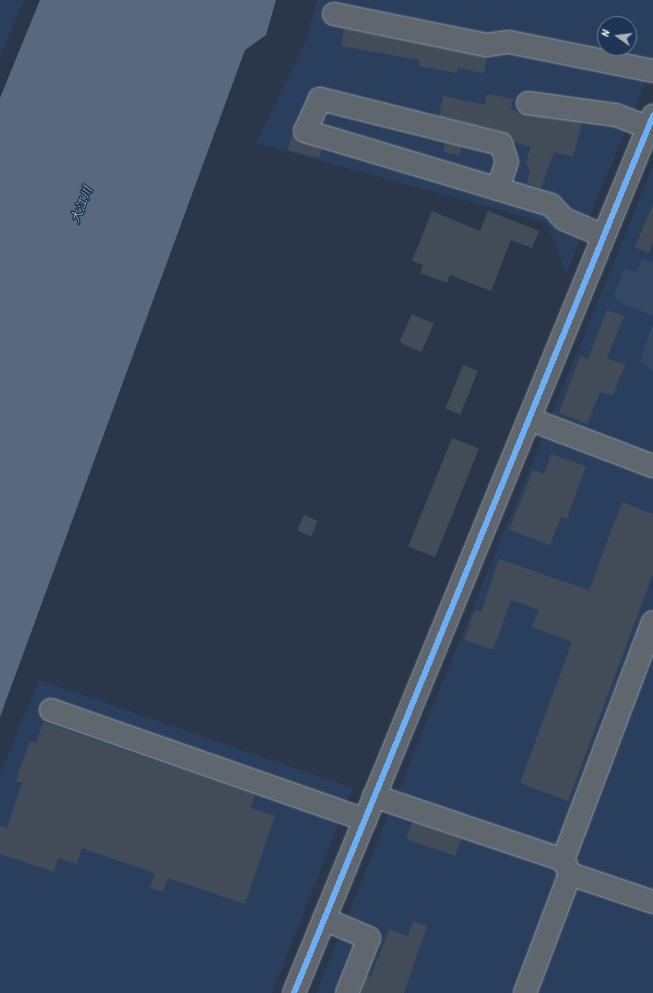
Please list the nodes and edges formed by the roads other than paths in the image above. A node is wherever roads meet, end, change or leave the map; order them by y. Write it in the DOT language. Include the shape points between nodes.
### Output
graph roads {
  1 [pos="334,14"];
  2 [pos="653,71"];
  3 [pos="528,103"];
  4 [pos="651,122"];
  5 [pos="498,189"];
  6 [pos="604,236"];
  7 [pos="529,419"];
  8 [pos="653,466"];
  9 [pos="653,622"];
  10 [pos="51,710"];
  11 [pos="374,796"];
  12 [pos="365,820"];
  13 [pos="567,867"];
  14 [pos="653,902"];
  15 [pos="324,919"];
  16 [pos="294,993"];
  17 [pos="347,993"];
  18 [pos="525,993"];
  1 -- 2 [label="street" via="487,45 509,42"];
  3 -- 4 [label="street"];
  4 -- 6 [label="street"];
  5 -- 5 [label="street" via="328,138 305,131 320,99 501,144 507,162"];
  5 -- 6 [label="street" via="551,205 564,219"];
  6 -- 7 [label="street"];
  7 -- 8 [label="street"];
  7 -- 11 [label="street"];
  9 -- 13 [label="street"];
  10 -- 12 [label="street"];
  11 -- 12 [label="street"];
  11 -- 13 [label="street"];
  12 -- 15 [label="street"];
  13 -- 14 [label="street"];
  13 -- 18 [label="street"];
  15 -- 16 [label="street"];
  15 -- 17 [label="street" via="369,938"];
}
